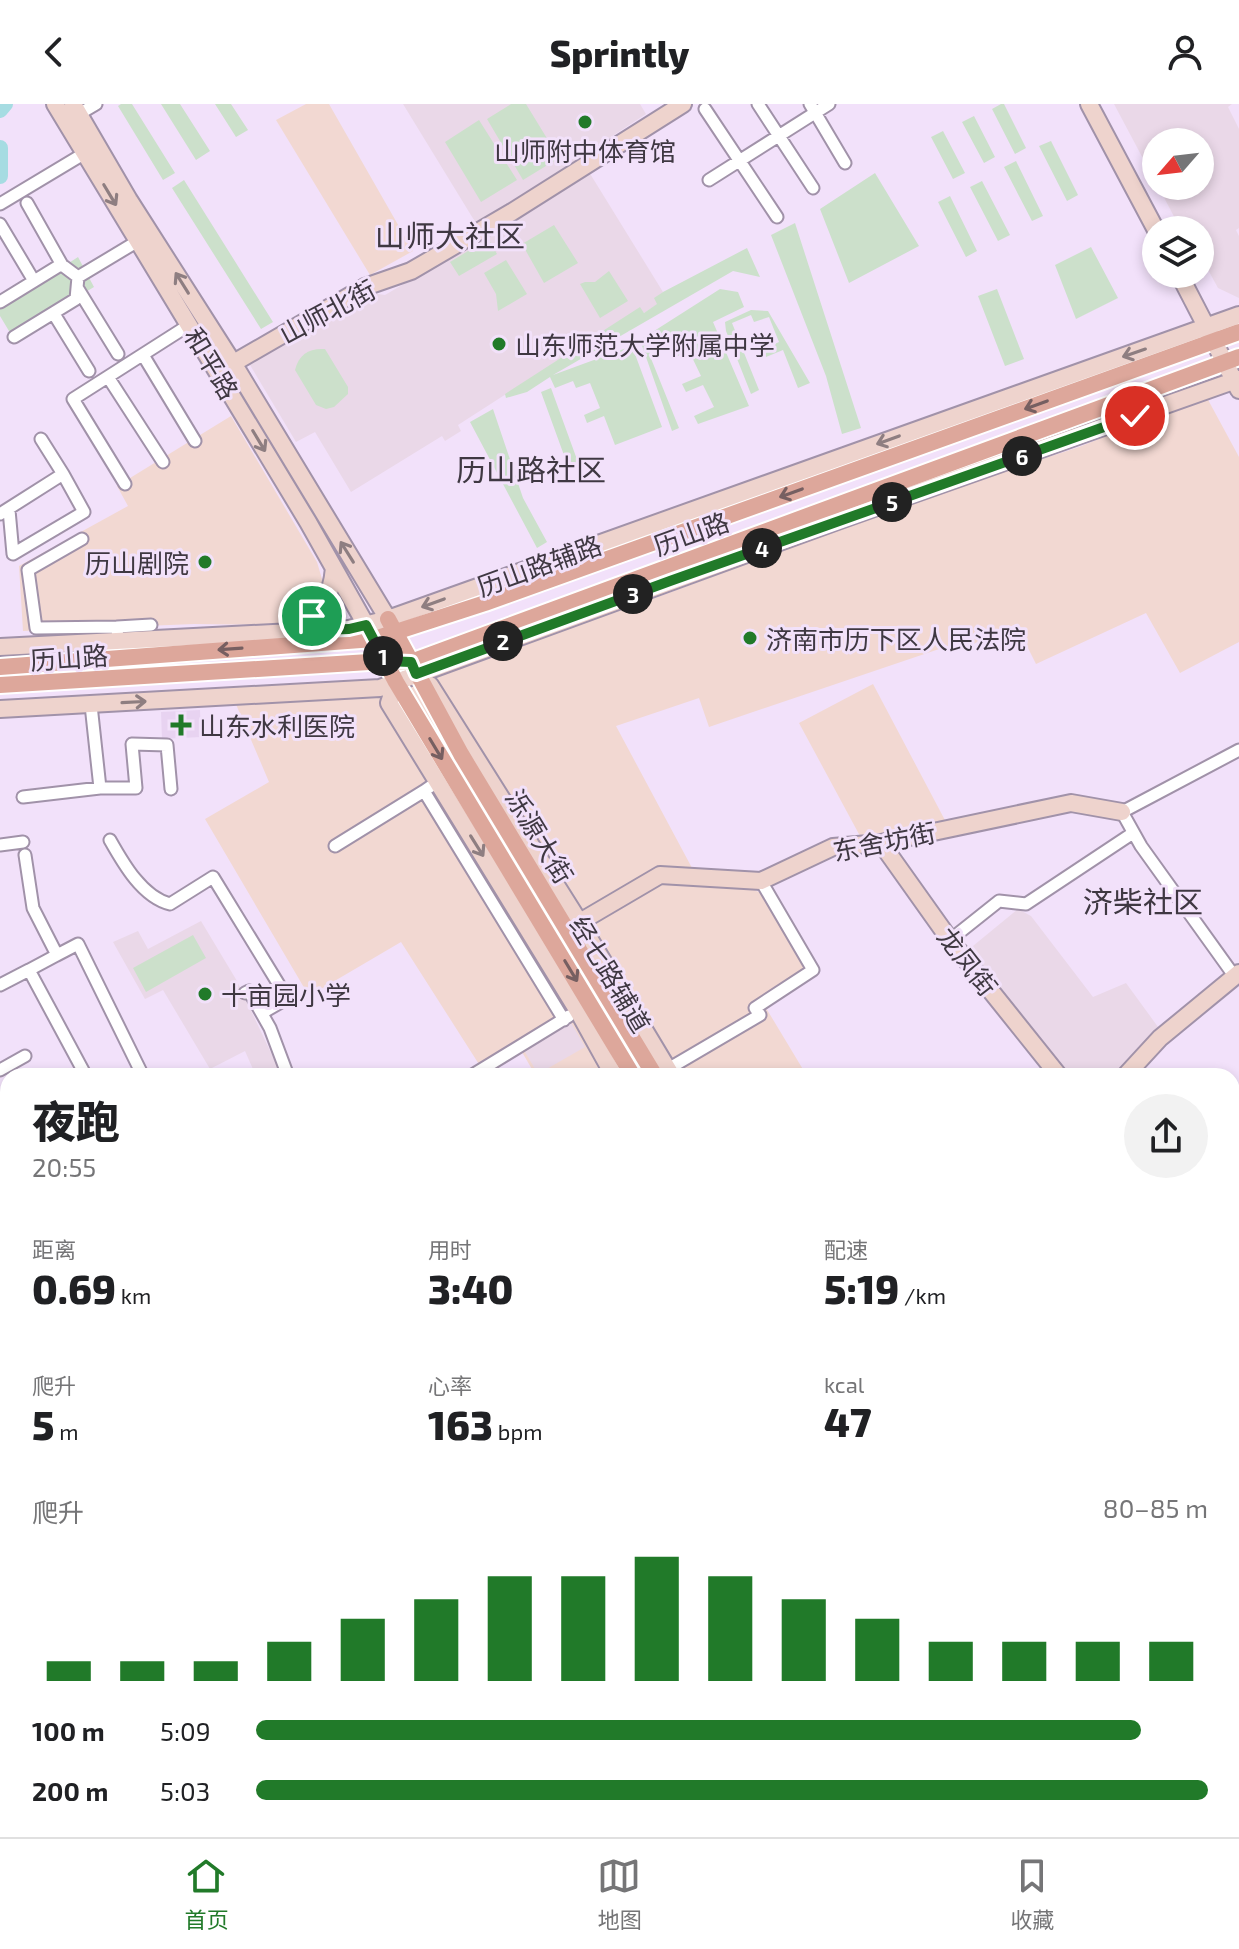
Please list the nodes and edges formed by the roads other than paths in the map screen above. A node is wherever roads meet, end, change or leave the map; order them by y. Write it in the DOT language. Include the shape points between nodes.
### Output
graph roads {
  1 [pos="55,104"];
  2 [pos="96,104"];
  3 [pos="683,104"];
  4 [pos="758,104"];
  5 [pos="829,104"];
  6 [pos="1089,104"];
  7 [pos="812,108"];
  8 [pos="76,109"];
  9 [pos="705,109"];
  10 [pos="778,136"];
  11 [pos="85,153"];
  12 [pos="739,161"];
  13 [pos="845,163"];
  14 [pos="709,180"];
  15 [pos="813,188"];
  16 [pos="27,203"];
  17 [pos="0,204"];
  18 [pos="1149,216"];
  19 [pos="777,217"];
  20 [pos="0,224"];
  21 [pos="138,241"];
  22 [pos="62,265"];
  23 [pos="34,281"];
  24 [pos="78,283"];
  25 [pos="1186,288"];
  26 [pos="0,302"];
  27 [pos="54,314"];
  28 [pos="1239,315"];
  29 [pos="189,325"];
  30 [pos="1239,332"];
  31 [pos="1211,334"];
  32 [pos="14,337"];
  33 [pos="118,354"];
  34 [pos="143,355"];
  35 [pos="1231,360"];
  36 [pos="233,363"];
  37 [pos="89,371"];
  38 [pos="218,372"];
  39 [pos="108,377"];
  40 [pos="1237,384"];
  41 [pos="41,439"];
  42 [pos="195,441"];
  43 [pos="163,462"];
  44 [pos="63,474"];
  45 [pos="125,484"];
  46 [pos="4,512"];
  47 [pos="82,539"];
  48 [pos="334,568"];
  49 [pos="151,625"];
  50 [pos="392,625"];
  51 [pos="291,631"];
  52 [pos="370,632"];
  53 [pos="117,634"];
  54 [pos="0,647"];
  55 [pos="385,661"];
  56 [pos="0,667"];
  57 [pos="413,668"];
  58 [pos="396,682"];
  59 [pos="0,685"];
  60 [pos="91,705"];
  61 [pos="0,709"];
  62 [pos="1239,750"];
  63 [pos="431,786"];
  64 [pos="100,788"];
  65 [pos="171,789"];
  66 [pos="23,797"];
  67 [pos="1122,812"];
  68 [pos="1133,833"];
  69 [pos="110,840"];
  70 [pos="23,842"];
  71 [pos="881,843"];
  72 [pos="0,845"];
  73 [pos="335,846"];
  74 [pos="25,855"];
  75 [pos="761,881"];
  76 [pos="574,926"];
  77 [pos="950,940"];
  78 [pos="57,955"];
  79 [pos="29,970"];
  80 [pos="1237,975"];
  81 [pos="0,985"];
  82 [pos="245,993"];
  83 [pos="577,1011"];
  84 [pos="262,1013"];
  85 [pos="25,1056"];
  86 [pos="4,1068"];
  87 [pos="82,1068"];
  88 [pos="139,1068"];
  89 [pos="285,1068"];
  90 [pos="484,1068"];
  91 [pos="609,1068"];
  92 [pos="625,1068"];
  93 [pos="661,1068"];
  94 [pos="675,1068"];
  95 [pos="1053,1068"];
  96 [pos="1138,1068"];
  1 -- 11 [label="street, 和平路"];
  2 -- 8 [label="street"];
  3 -- 36 [label="street, 山师北街" via="411,271 365,287"];
  4 -- 10 [label="street"];
  5 -- 7 [label="street"];
  6 -- 18 [label="street"];
  7 -- 10 [label="street"];
  7 -- 13 [label="street"];
  36 -- 8 [label="street, 和平路, one-way"];
  9 -- 12 [label="street"];
  10 -- 12 [label="street"];
  10 -- 15 [label="street"];
  11 -- 17 [label="street"];
  11 -- 21 [label="street, 和平路, one-way"];
  12 -- 14 [label="street"];
  12 -- 19 [label="street"];
  16 -- 22 [label="street"];
  20 -- 23 [label="street"];
  21 -- 24 [label="street"];
  21 -- 29 [label="street, 和平路"];
  22 -- 23 [label="street"];
  22 -- 24 [label="street"];
  23 -- 26 [label="street"];
  24 -- 27 [label="street" via="76,299"];
  24 -- 33 [label="street"];
  25 -- 31 [label="street"];
  27 -- 32 [label="street"];
  27 -- 37 [label="street"];
  28 -- 31 [label="street"];
  29 -- 34 [label="street"];
  29 -- 38 [label="street, 和平路"];
  30 -- 31 [label="main road, 历山路"];
  31 -- 35 [label="street"];
  31 -- 50 [label="main road, 历山路, one-way" via="500,598"];
  34 -- 39 [label="street"];
  34 -- 42 [label="street"];
  35 -- 40 [label="street"];
  35 -- 57 [label="main road, 历山路"];
  36 -- 38 [label="street, 山师北街"];
  50 -- 36 [label="street, 和平路, one-way"];
  38 -- 48 [label="street, 和平路, one-way"];
  39 -- 43 [label="street"];
  39 -- 45 [label="street" via="73,399"];
  40 -- 57 [label="street"];
  41 -- 44 [label="street"];
  44 -- 46 [label="street"];
  44 -- 46 [label="street" via="84,512 13,554"];
  47 -- 53 [label="street" via="28,570 36,628"];
  48 -- 51 [label="street" via="327,600"];
  48 -- 52 [label="street, 和平路"];
  49 -- 53 [label="street"];
  50 -- 52 [label="street"];
  50 -- 57 [label="main road, 泺源大街"];
  51 -- 52 [label="street"];
  51 -- 53 [label="street"];
  52 -- 55 [label="main road, 泺源大街"];
  52 -- 56 [label="main road, 历山路, one-way"];
  53 -- 54 [label="street"];
  55 -- 57 [label="main road, 历山路"];
  55 -- 58 [label="main road, 泺源大街"];
  55 -- 59 [label="main road, 历山路"];
  57 -- 58 [label="street"];
  57 -- 76 [label="main road, 泺源大街" via="461,754"];
  60 -- 58 [label="street, one-way" via="380,688"];
  58 -- 63 [label="street, 经七路辅道" via="389,703"];
  58 -- 83 [label="main road, 泺源大街, one-way"];
  60 -- 61 [label="street"];
  60 -- 64 [label="street"];
  62 -- 67 [label="street"];
  63 -- 73 [label="street"];
  63 -- 83 [label="street, 经七路辅道"];
  64 -- 65 [label="street" via="136,788 132,744 167,745"];
  64 -- 66 [label="street"];
  67 -- 68 [label="street"];
  67 -- 71 [label="street, 东舍坊街" via="1071,803"];
  68 -- 77 [label="street" via="1026,904 999,901"];
  68 -- 80 [label="street"];
  69 -- 84 [label="street" via="127,871 160,901 170,904 213,877 284,993 281,1002"];
  70 -- 72 [label="street"];
  71 -- 75 [label="street, 东舍坊街" via="833,847"];
  71 -- 77 [label="street, 龙凤街"];
  74 -- 78 [label="street" via="33,908"];
  75 -- 76 [label="street, 东舍坊街" via="660,875"];
  75 -- 94 [label="street" via="813,970 755,1008 760,1015"];
  76 -- 93 [label="main road, 泺源大街"];
  77 -- 95 [label="street, 龙凤街"];
  78 -- 79 [label="street"];
  78 -- 88 [label="street" via="78,944"];
  79 -- 81 [label="street"];
  79 -- 87 [label="street"];
  80 -- 96 [label="street" via="1160,1038"];
  82 -- 84 [label="street" via="249,991"];
  83 -- 90 [label="street"];
  83 -- 91 [label="street, 经七路辅道"];
  83 -- 92 [label="main road, 泺源大街"];
  84 -- 89 [label="street"];
  85 -- 86 [label="street"];
}
